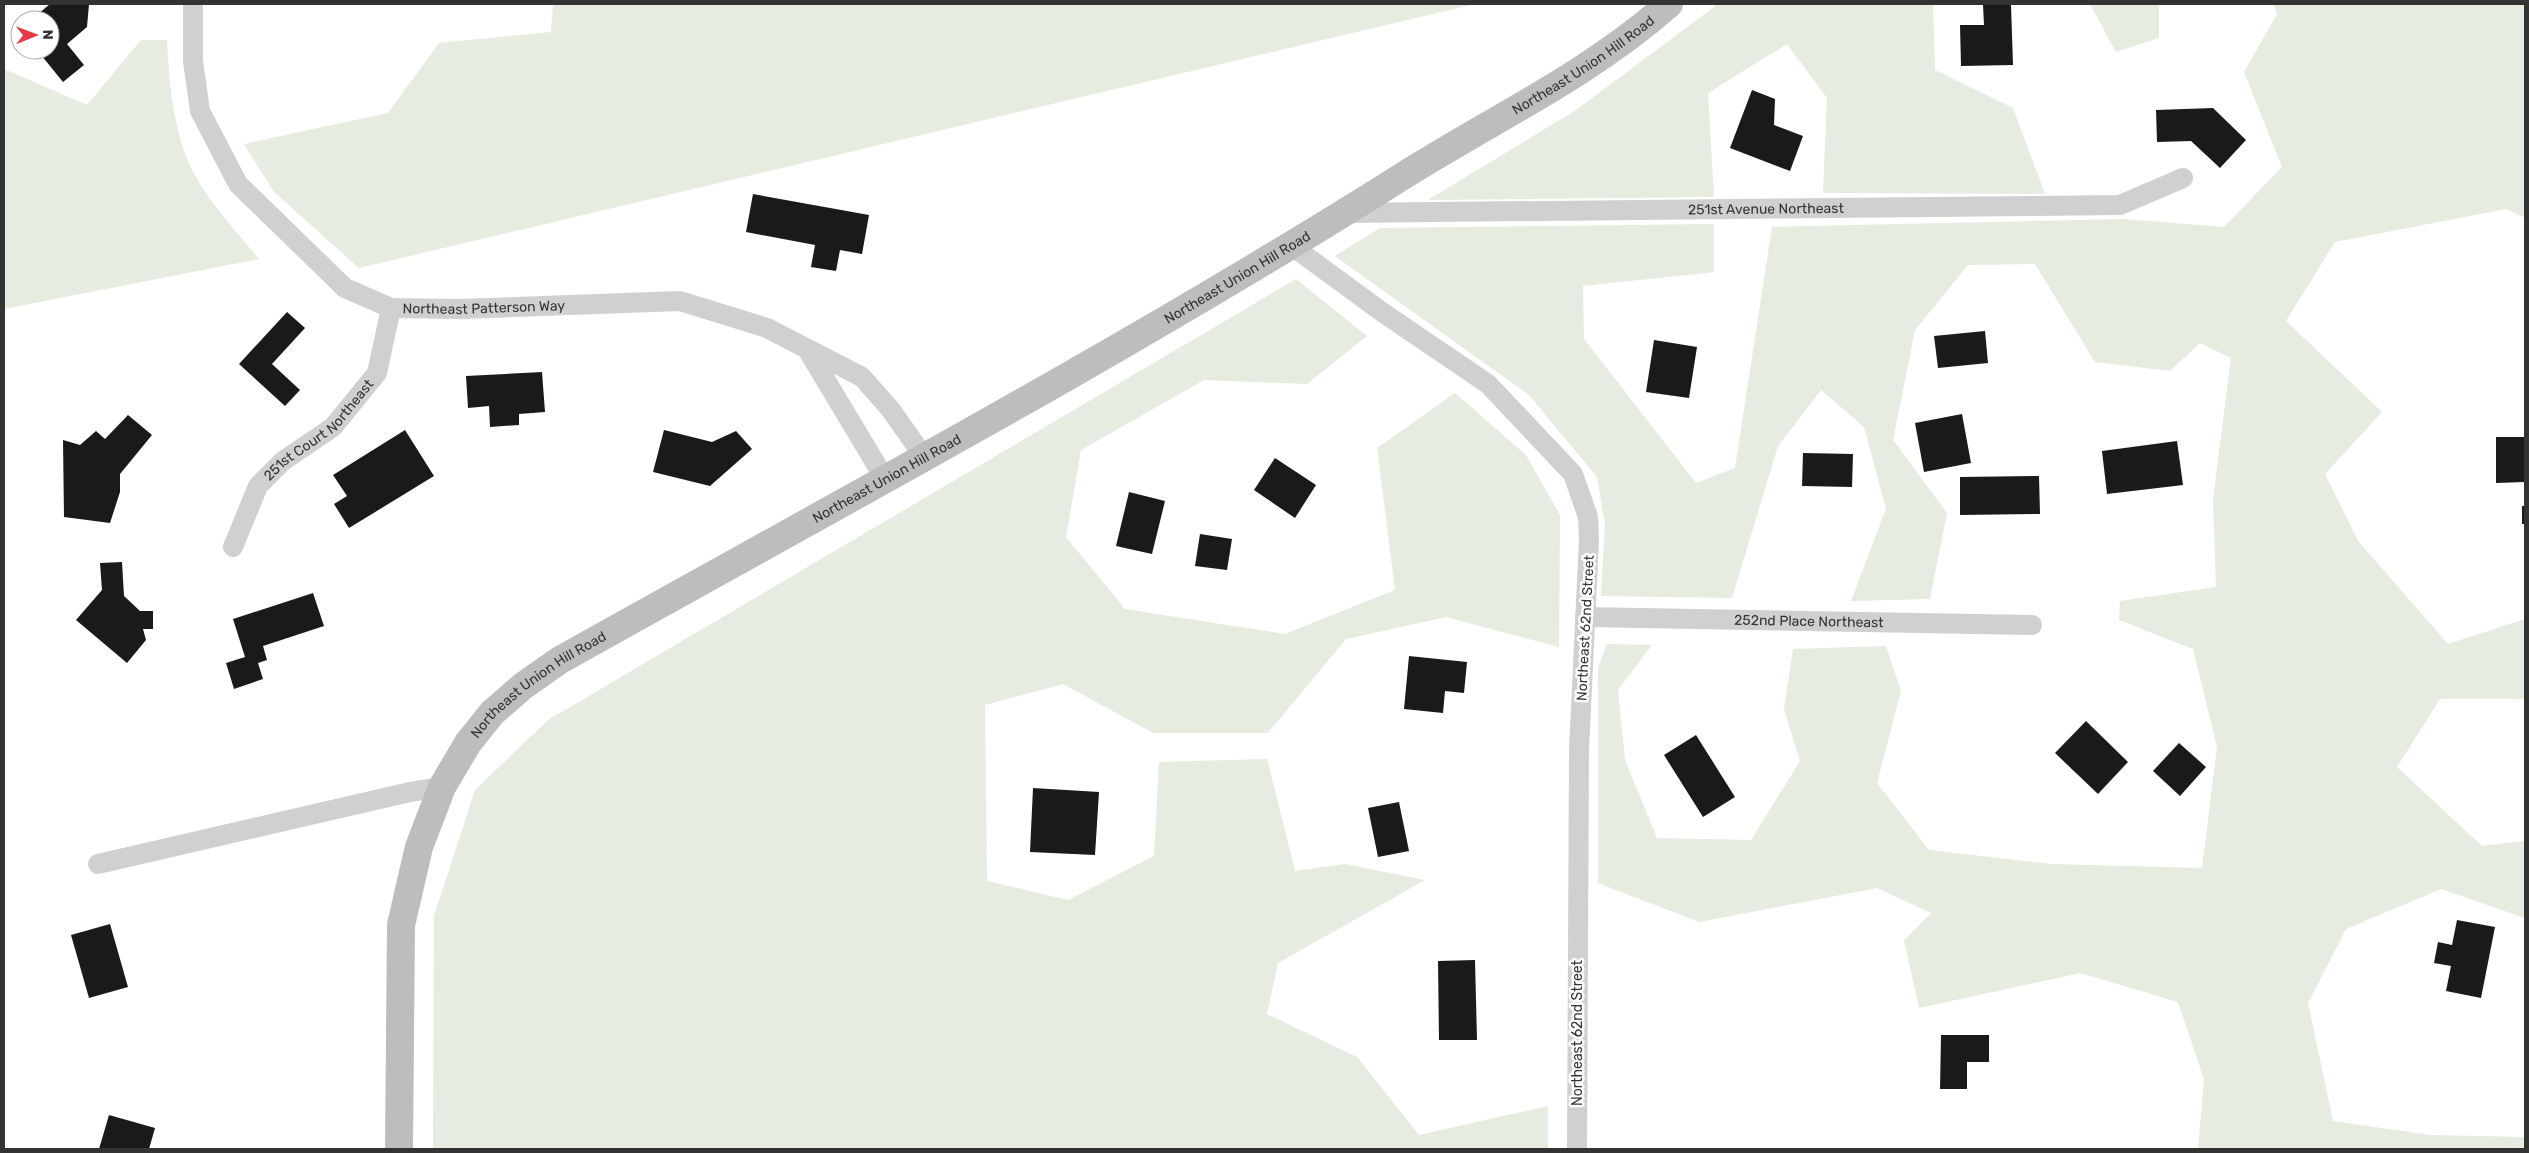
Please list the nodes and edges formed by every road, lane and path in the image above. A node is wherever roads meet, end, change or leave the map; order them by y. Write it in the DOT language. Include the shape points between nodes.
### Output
graph roads {
  1 [pos="193,4"];
  2 [pos="1669,4"];
  3 [pos="2183,178"];
  4 [pos="1344,214"];
  5 [pos="1292,246"];
  6 [pos="391,308"];
  7 [pos="807,349"];
  8 [pos="924,457"];
  9 [pos="885,479"];
  10 [pos="232,547"];
  11 [pos="1585,617"];
  12 [pos="2032,625"];
  13 [pos="442,787"];
  14 [pos="98,864"];
  15 [pos="399,1149"];
  16 [pos="1577,1149"];
  1 -- 6 [label="street, Northeast Patterson Way" via="193,61 200,111 238,184 345,288"];
  2 -- 4 [label="street, Northeast Union Hill Road" via="1636,33 1581,69"];
  3 -- 4 [label="street, 251st Avenue Northeast" via="2120,205"];
  4 -- 5 [label="street, Northeast Union Hill Road"];
  5 -- 8 [label="street, Northeast Union Hill Road"];
  5 -- 11 [label="street, Northeast 62nd Street" via="1488,384 1573,474 1582,495 1588,524"];
  6 -- 7 [label="street, Northeast Patterson Way" via="460,309 680,301 767,328"];
  6 -- 10 [label="street, 251st Court Northeast" via="377,373 333,427 283,461 258,486"];
  7 -- 8 [label="street, Northeast Patterson Way" via="862,377 891,410"];
  7 -- 9 [label="street"];
  8 -- 9 [label="street, Northeast Union Hill Road"];
  9 -- 13 [label="street, Northeast Union Hill Road" via="560,660 522,686 492,713 468,743"];
  11 -- 12 [label="street, 252nd Place Northeast"];
  11 -- 16 [label="street, Northeast 62nd Street" via="1579,750"];
  13 -- 14 [label="street"];
  13 -- 15 [label="street, Northeast Union Hill Road" via="419,848 401,924"];
}
